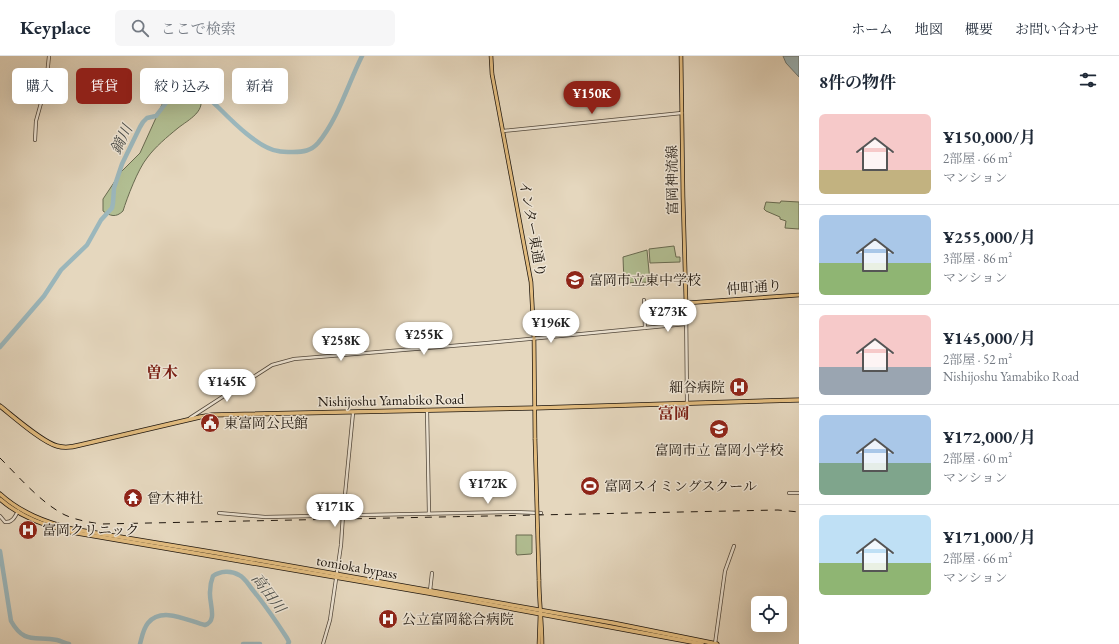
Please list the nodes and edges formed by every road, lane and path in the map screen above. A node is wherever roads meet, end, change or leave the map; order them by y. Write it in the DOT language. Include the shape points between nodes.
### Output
graph roads {
  1 [pos="49,56"];
  2 [pos="491,56"];
  3 [pos="681,56"];
  4 [pos="682,113"];
  5 [pos="503,131"];
  6 [pos="35,140"];
  7 [pos="799,295"];
  8 [pos="644,300"];
  9 [pos="686,303"];
  10 [pos="686,324"];
  11 [pos="645,328"];
  12 [pos="534,338"];
  13 [pos="799,400"];
  14 [pos="687,404"];
  15 [pos="0,406"];
  16 [pos="534,408"];
  17 [pos="427,410"];
  18 [pos="353,412"];
  19 [pos="188,420"];
  20 [pos="788,493"];
  21 [pos="799,493"];
  22 [pos="0,494"];
  23 [pos="0,499"];
  24 [pos="18,511"];
  25 [pos="219,513"];
  26 [pos="541,513"];
  27 [pos="429,514"];
  28 [pos="343,515"];
  29 [pos="0,516"];
  30 [pos="734,546"];
  31 [pos="432,573"];
  32 [pos="337,576"];
  33 [pos="430,591"];
  34 [pos="540,612"];
  35 [pos="323,644"];
  36 [pos="540,644"];
  37 [pos="702,644"];
  38 [pos="716,644"];
  1 -- 6 [label="street" via="46,85 36,121"];
  2 -- 5 [label="main road, インター東通り" via="490,66"];
  3 -- 4 [label="main road, 富岡神流線"];
  4 -- 5 [label="street"];
  4 -- 9 [label="main road, 富岡神流線"];
  5 -- 12 [label="main road, インター東通り" via="531,282"];
  7 -- 9 [label="main road, 仲町通り"];
  8 -- 11 [label="street"];
  9 -- 10 [label="street"];
  10 -- 11 [label="street"];
  10 -- 14 [label="street"];
  11 -- 12 [label="street"];
  12 -- 16 [label="main road, インター東通り"];
  12 -- 19 [label="street" via="280,362"];
  13 -- 14 [label="highway, Nishijoshu Yamabiko Road"];
  14 -- 16 [label="highway, Nishijoshu Yamabiko Road"];
  15 -- 19 [label="highway, Nishijoshu Yamabiko Road" via="45,440 64,447"];
  16 -- 17 [label="highway, Nishijoshu Yamabiko Road"];
  16 -- 34 [label="main road, bridge"];
  17 -- 18 [label="highway, Nishijoshu Yamabiko Road"];
  17 -- 27 [label="street"];
  18 -- 19 [label="highway, Nishijoshu Yamabiko Road" via="212,415"];
  18 -- 28 [label="street"];
  20 -- 21 [label="street"];
  22 -- 24 [label="highway, tomioka bypass"];
  23 -- 24 [label="highway, tomioka bypass"];
  24 -- 29 [label="street" via="8,523"];
  24 -- 32 [label="highway, tomioka bypass" via="72,529"];
  25 -- 28 [label="street" via="265,517"];
  26 -- 27 [label="street"];
  27 -- 28 [label="street"];
  28 -- 32 [label="street"];
  30 -- 38 [label="street" via="725,572"];
  31 -- 33 [label="street"];
  32 -- 33 [label="highway, tomioka bypass"];
  32 -- 34 [label="highway, tomioka bypass"];
  32 -- 35 [label="street" via="330,620"];
  33 -- 34 [label="highway, tomioka bypass"];
  34 -- 36 [label="main road"];
  34 -- 37 [label="highway, tomioka bypass"];
  34 -- 38 [label="highway, tomioka bypass"];
}
